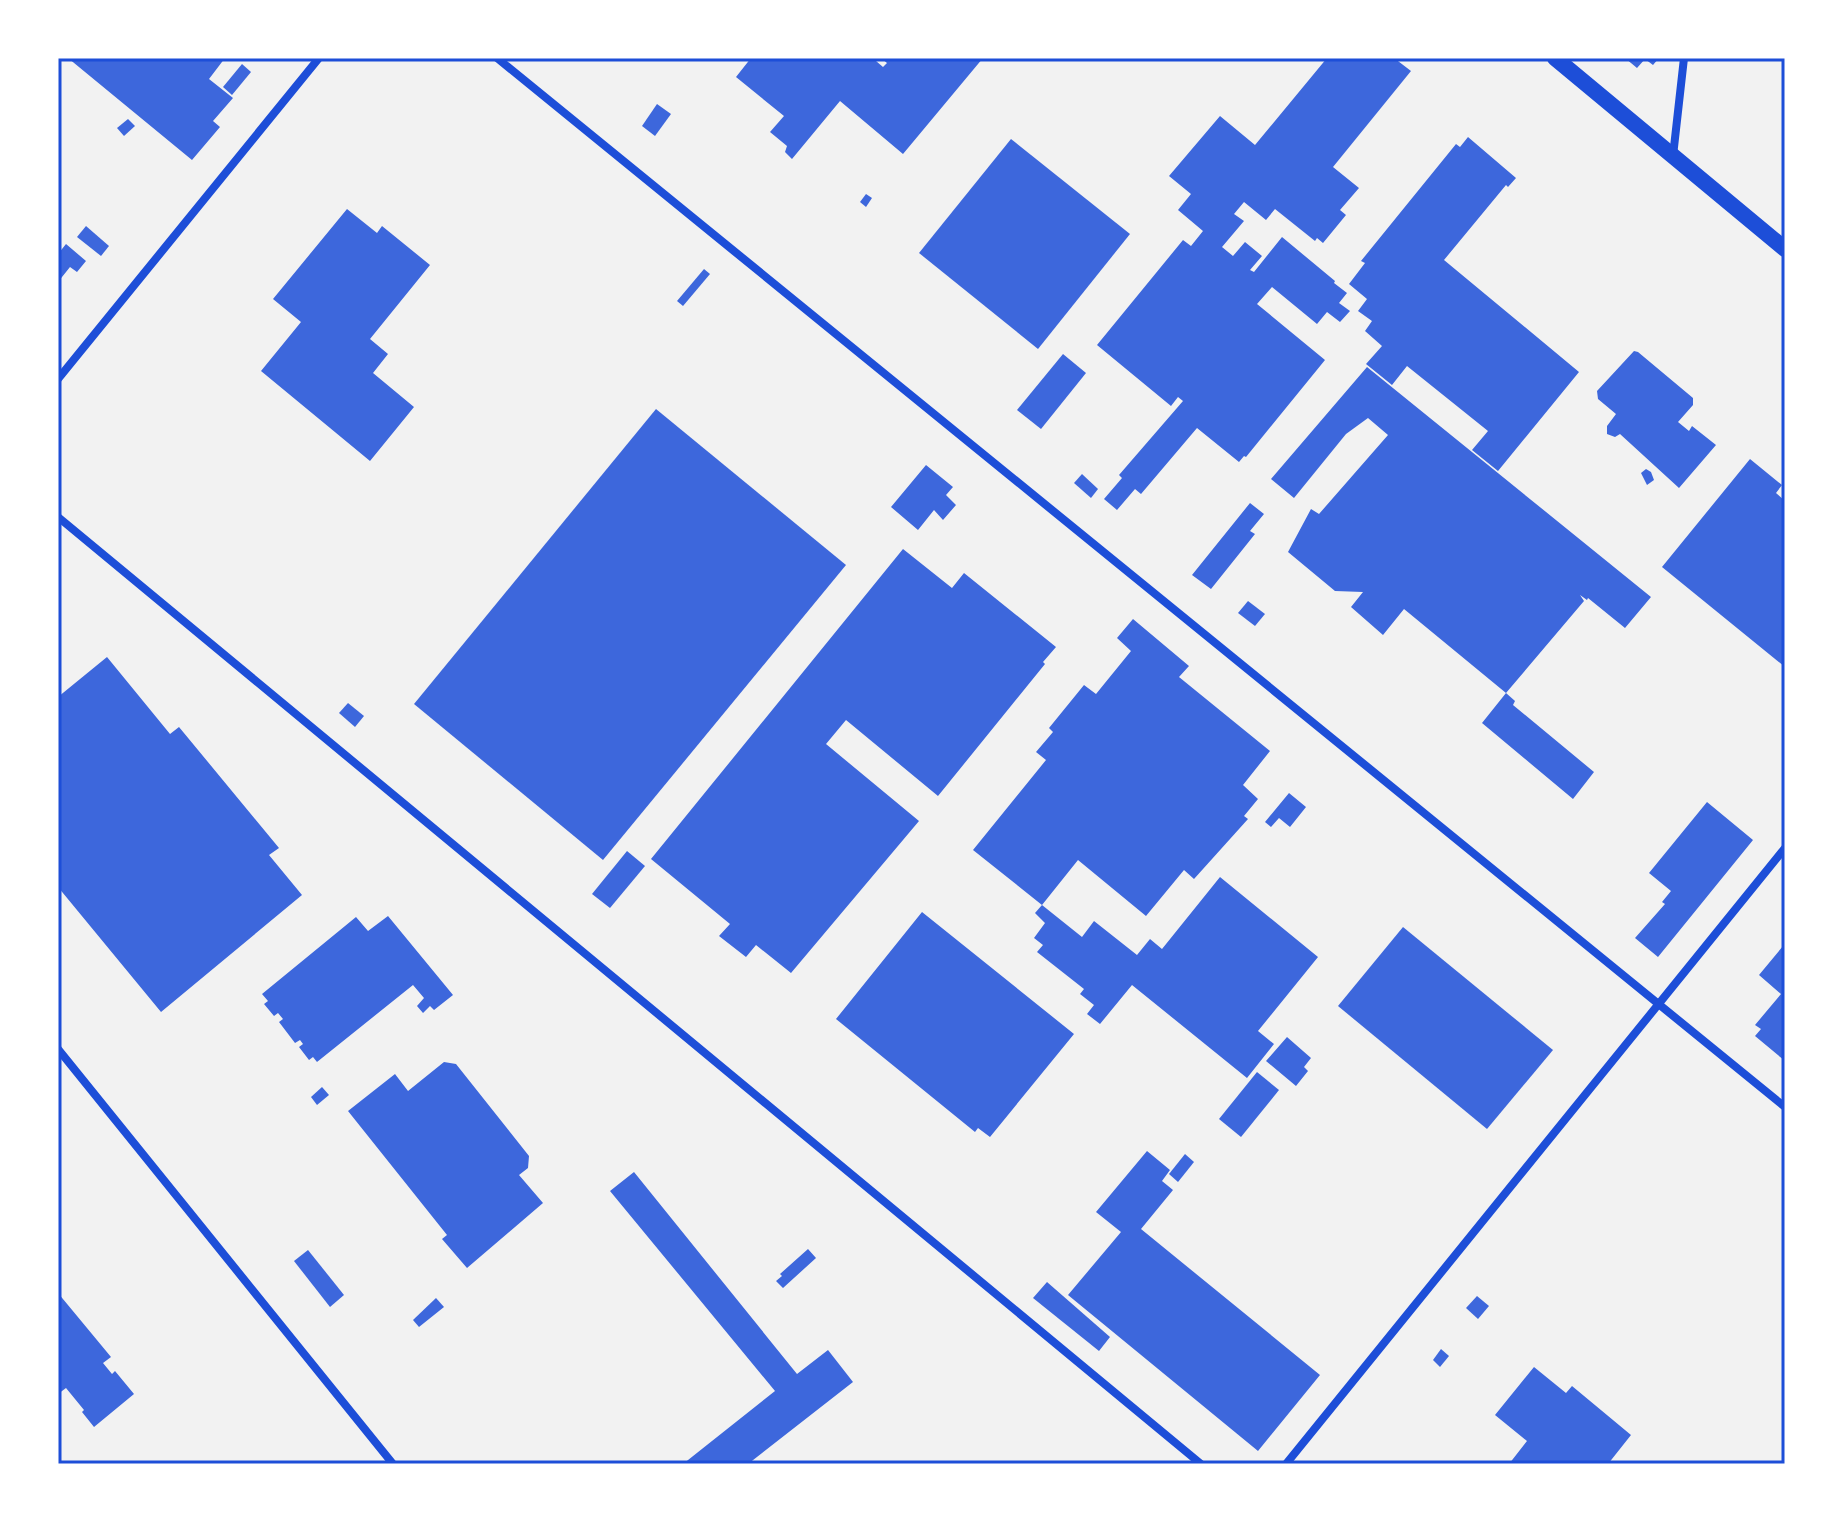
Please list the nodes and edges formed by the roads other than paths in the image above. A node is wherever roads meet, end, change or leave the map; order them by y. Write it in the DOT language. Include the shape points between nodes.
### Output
graph roads {
  1 [pos="319,58"];
  2 [pos="497,58"];
  3 [pos="1555,58"];
  4 [pos="1684,58"];
  5 [pos="1673,157"];
  6 [pos="1785,249"];
  7 [pos="58,379"];
  8 [pos="58,517"];
  9 [pos="1785,848"];
  10 [pos="1659,1004"];
  11 [pos="58,1049"];
  12 [pos="1785,1107"];
  13 [pos="393,1464"];
  14 [pos="1201,1464"];
  15 [pos="1286,1464"];
  1 -- 7 [label="street"];
  2 -- 10 [label="street"];
  3 -- 5 [label="main road"];
  4 -- 5 [label="street"];
  5 -- 6 [label="main road"];
  8 -- 14 [label="street"];
  9 -- 10 [label="street"];
  10 -- 12 [label="street"];
  10 -- 15 [label="street"];
  11 -- 13 [label="street"];
}
